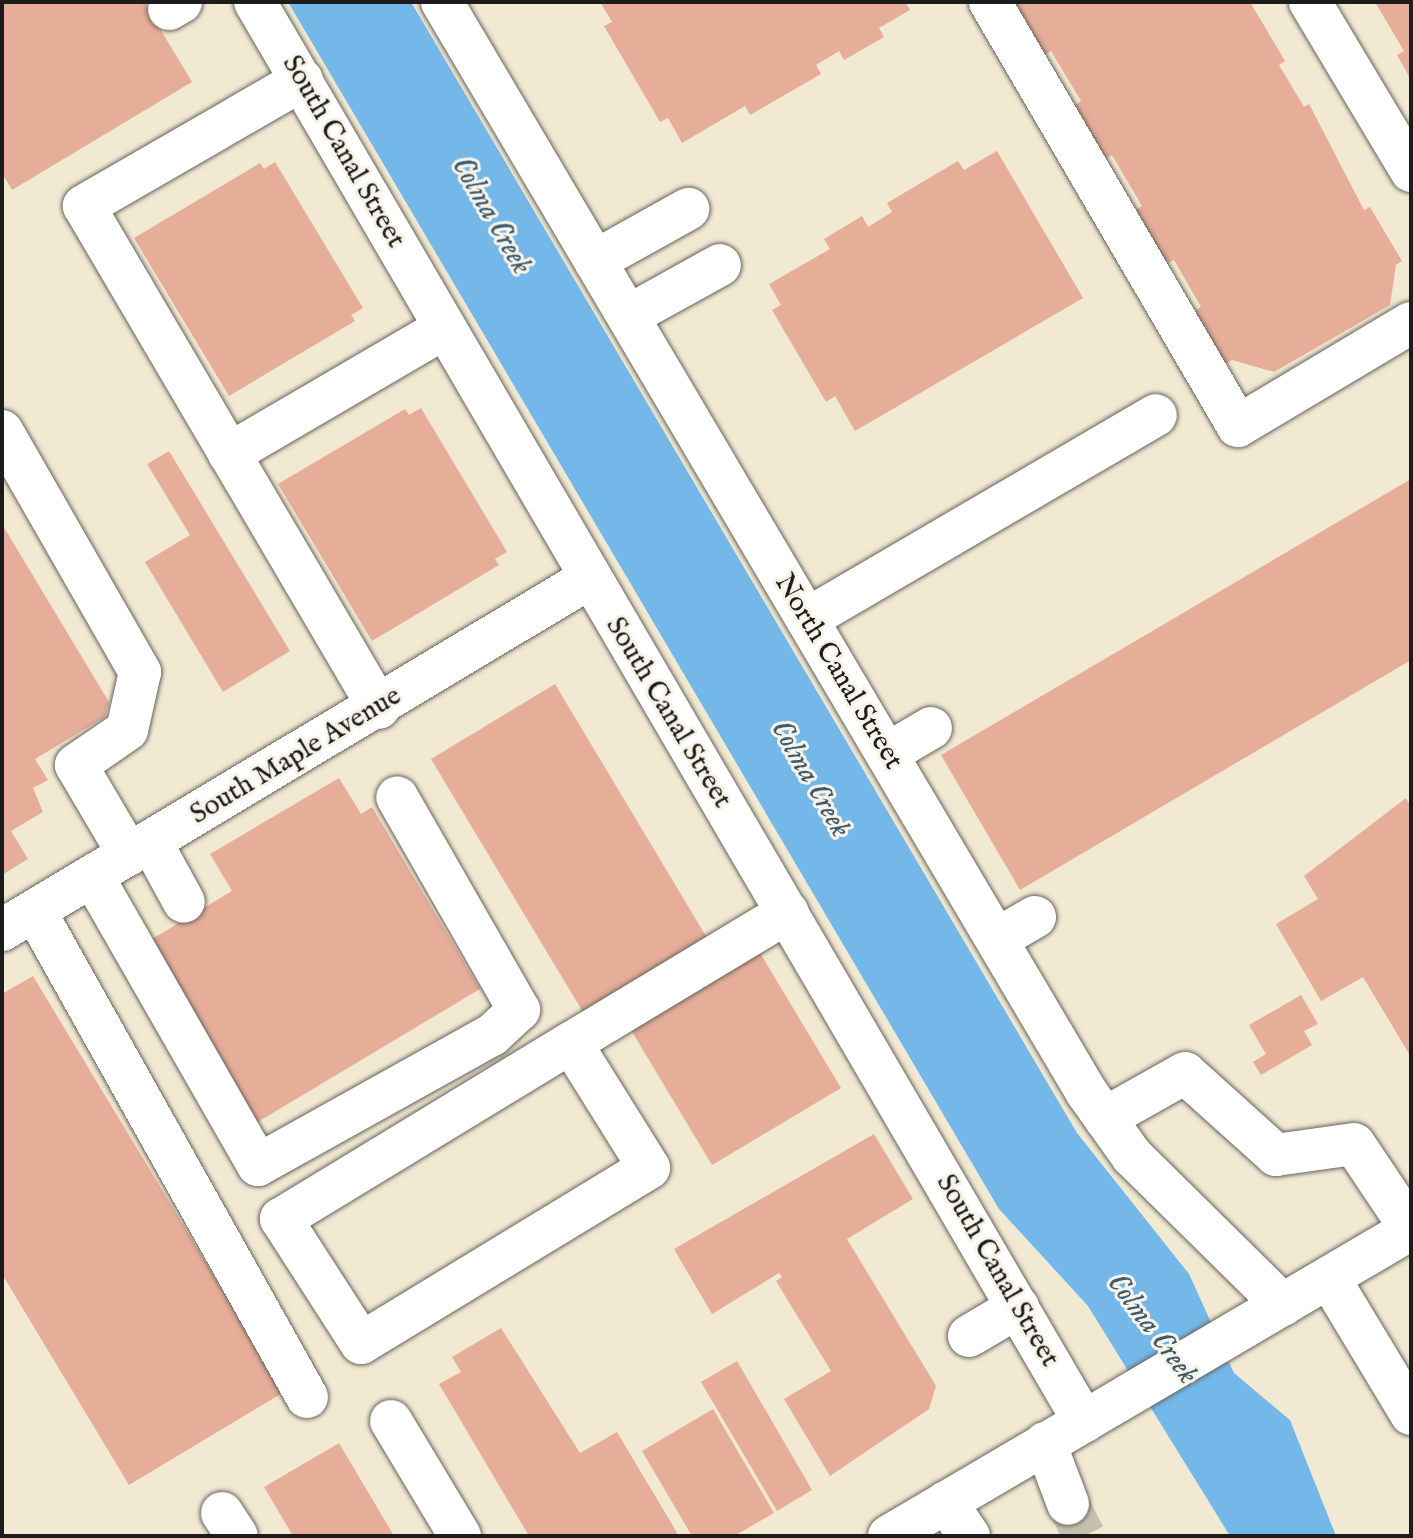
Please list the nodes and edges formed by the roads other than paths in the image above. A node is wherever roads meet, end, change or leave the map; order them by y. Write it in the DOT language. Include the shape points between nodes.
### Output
graph roads {
  1 [pos="255,2"];
  2 [pos="990,2"];
  3 [pos="1310,2"];
  4 [pos="454,6"];
  5 [pos="302,80"];
  6 [pos="1411,171"];
  7 [pos="688,209"];
  8 [pos="595,261"];
  9 [pos="720,265"];
  10 [pos="628,316"];
  11 [pos="1411,323"];
  12 [pos="445,328"];
  13 [pos="1156,415"];
  14 [pos="2,431"];
  15 [pos="229,454"];
  16 [pos="588,579"];
  17 [pos="807,619"];
  18 [pos="379,708"];
  19 [pos="931,728"];
  20 [pos="887,754"];
  21 [pos="397,797"];
  22 [pos="140,849"];
  23 [pos="93,877"];
  24 [pos="184,902"];
  25 [pos="788,912"];
  26 [pos="1035,917"];
  27 [pos="18,921"];
  28 [pos="997,939"];
  29 [pos="571,1043"];
  30 [pos="1105,1118"];
  31 [pos="1411,1229"];
  32 [pos="1329,1278"];
  33 [pos="1283,1305"];
  34 [pos="1018,1307"];
  35 [pos="969,1336"];
  36 [pos="307,1397"];
  37 [pos="1411,1414"];
  38 [pos="391,1421"];
  39 [pos="1084,1422"];
  40 [pos="1045,1443"];
  41 [pos="946,1502"];
  42 [pos="1068,1504"];
  43 [pos="460,1536"];
  44 [pos="889,1536"];
  45 [pos="969,1536"];
  1 -- 5 [label="street, South Canal Street"];
  2 -- 11 [label="street" via="1238,426"];
  3 -- 6 [label="street"];
  4 -- 8 [label="street, North Canal Street"];
  5 -- 12 [label="street, South Canal Street"];
  5 -- 15 [label="street" via="84,206"];
  7 -- 8 [label="street"];
  8 -- 10 [label="street, North Canal Street"];
  9 -- 10 [label="street"];
  10 -- 17 [label="street, North Canal Street"];
  12 -- 15 [label="street"];
  12 -- 16 [label="street, South Canal Street"];
  13 -- 17 [label="street"];
  14 -- 22 [label="street" via="140,672 127,730 76,765"];
  15 -- 18 [label="street"];
  16 -- 18 [label="street, South Maple Avenue"];
  16 -- 25 [label="street, South Canal Street"];
  17 -- 20 [label="street, North Canal Street"];
  18 -- 22 [label="street, South Maple Avenue"];
  19 -- 20 [label="street"];
  20 -- 28 [label="street, North Canal Street"];
  21 -- 23 [label="street" via="519,1010 492,1035 258,1165"];
  22 -- 23 [label="street, South Maple Avenue"];
  22 -- 24 [label="street"];
  23 -- 27 [label="street, South Maple Avenue"];
  25 -- 29 [label="street"];
  25 -- 34 [label="street, South Canal Street"];
  26 -- 28 [label="street"];
  27 -- 36 [label="street"];
  28 -- 30 [label="street, North Canal Street"];
  29 -- 29 [label="street" via="281,1219 361,1343 649,1168"];
  30 -- 31 [label="street" via="1185,1073 1276,1155 1354,1144"];
  30 -- 33 [label="street, North Canal Street" via="1132,1156"];
  31 -- 32 [label="street"];
  32 -- 33 [label="street"];
  32 -- 37 [label="street"];
  33 -- 39 [label="street"];
  34 -- 35 [label="street"];
  34 -- 39 [label="street, South Canal Street"];
  38 -- 43 [label="street"];
  39 -- 40 [label="street"];
  40 -- 41 [label="street"];
  40 -- 42 [label="street"];
  41 -- 44 [label="street"];
  41 -- 45 [label="street"];
}
